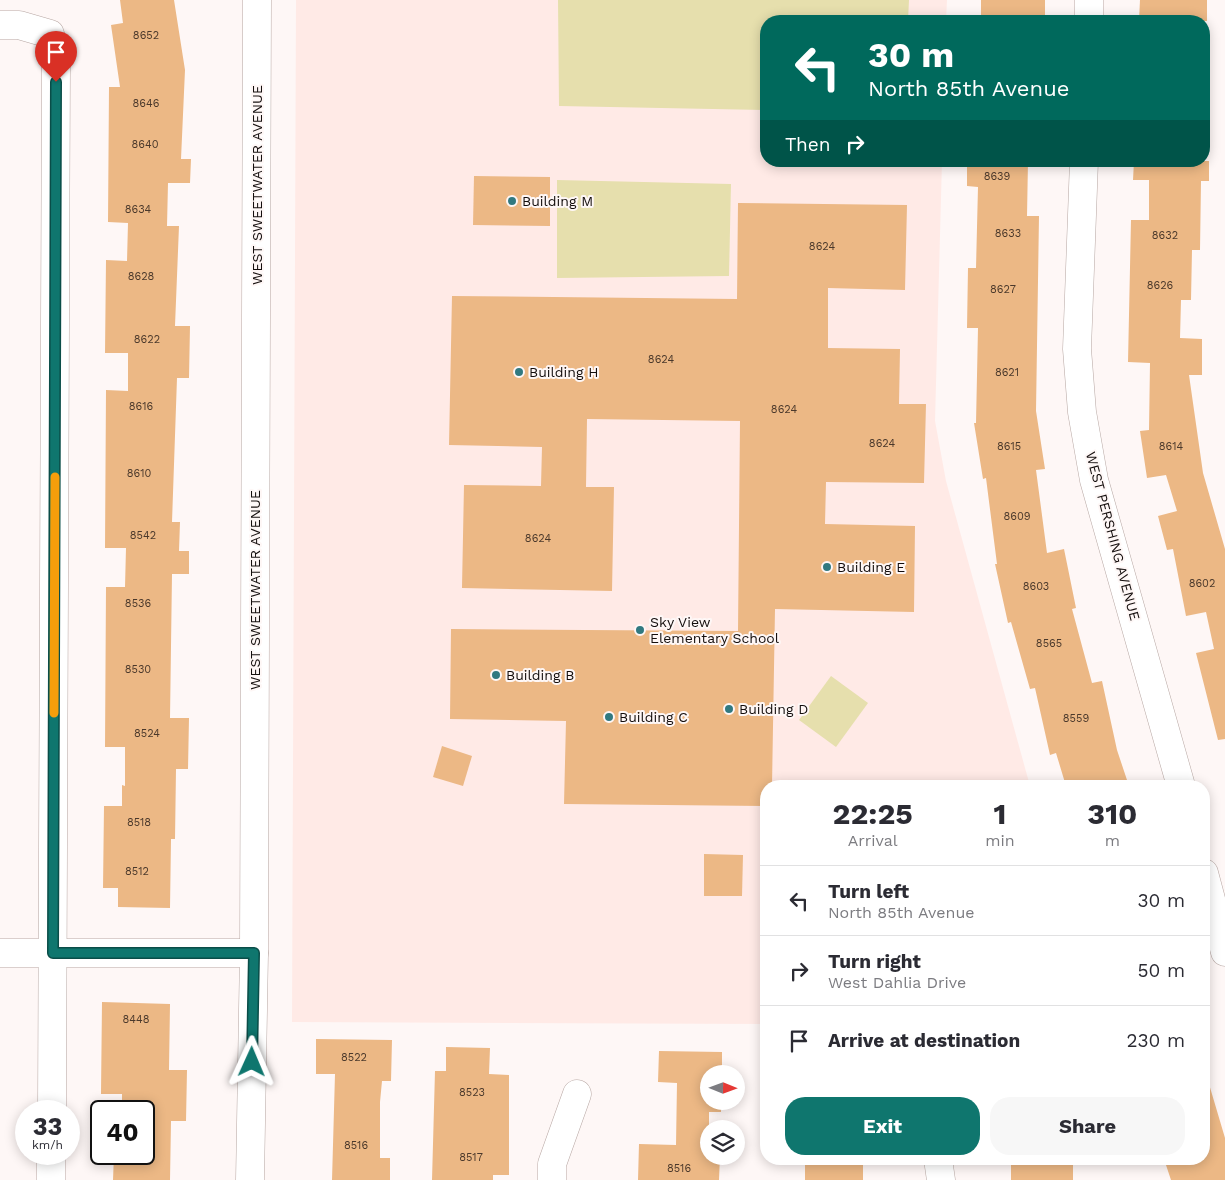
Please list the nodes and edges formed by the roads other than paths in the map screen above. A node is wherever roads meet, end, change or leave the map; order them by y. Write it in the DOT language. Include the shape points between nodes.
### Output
graph roads {
  1 [pos="257,0"];
  2 [pos="1089,0"];
  3 [pos="1088,15"];
  4 [pos="0,25"];
  5 [pos="1084,167"];
  6 [pos="1179,780"];
  7 [pos="1210,896"];
  8 [pos="1225,952"];
  9 [pos="0,953"];
  10 [pos="53,953"];
  11 [pos="254,953"];
  12 [pos="577,1094"];
  13 [pos="52,1100"];
  14 [pos="52,1165"];
  15 [pos="939,1165"];
  16 [pos="51,1180"];
  17 [pos="250,1180"];
  18 [pos="552,1180"];
  19 [pos="942,1180"];
  1 -- 11 [label="street, WEST SWEETWATER AVENUE"];
  2 -- 3 [label="street"];
  4 -- 10 [label="street" via="19,25 50,34 56,62"];
  5 -- 6 [label="street, WEST PERSHING AVENUE" via="1077,349 1082,412 1094,480"];
  7 -- 8 [label="street"];
  9 -- 10 [label="street"];
  10 -- 11 [label="street"];
  10 -- 13 [label="street"];
  11 -- 17 [label="street, WEST SWEETWATER AVENUE"];
  12 -- 18 [label="street" via="552,1164"];
  14 -- 16 [label="street"];
  15 -- 19 [label="street"];
}
